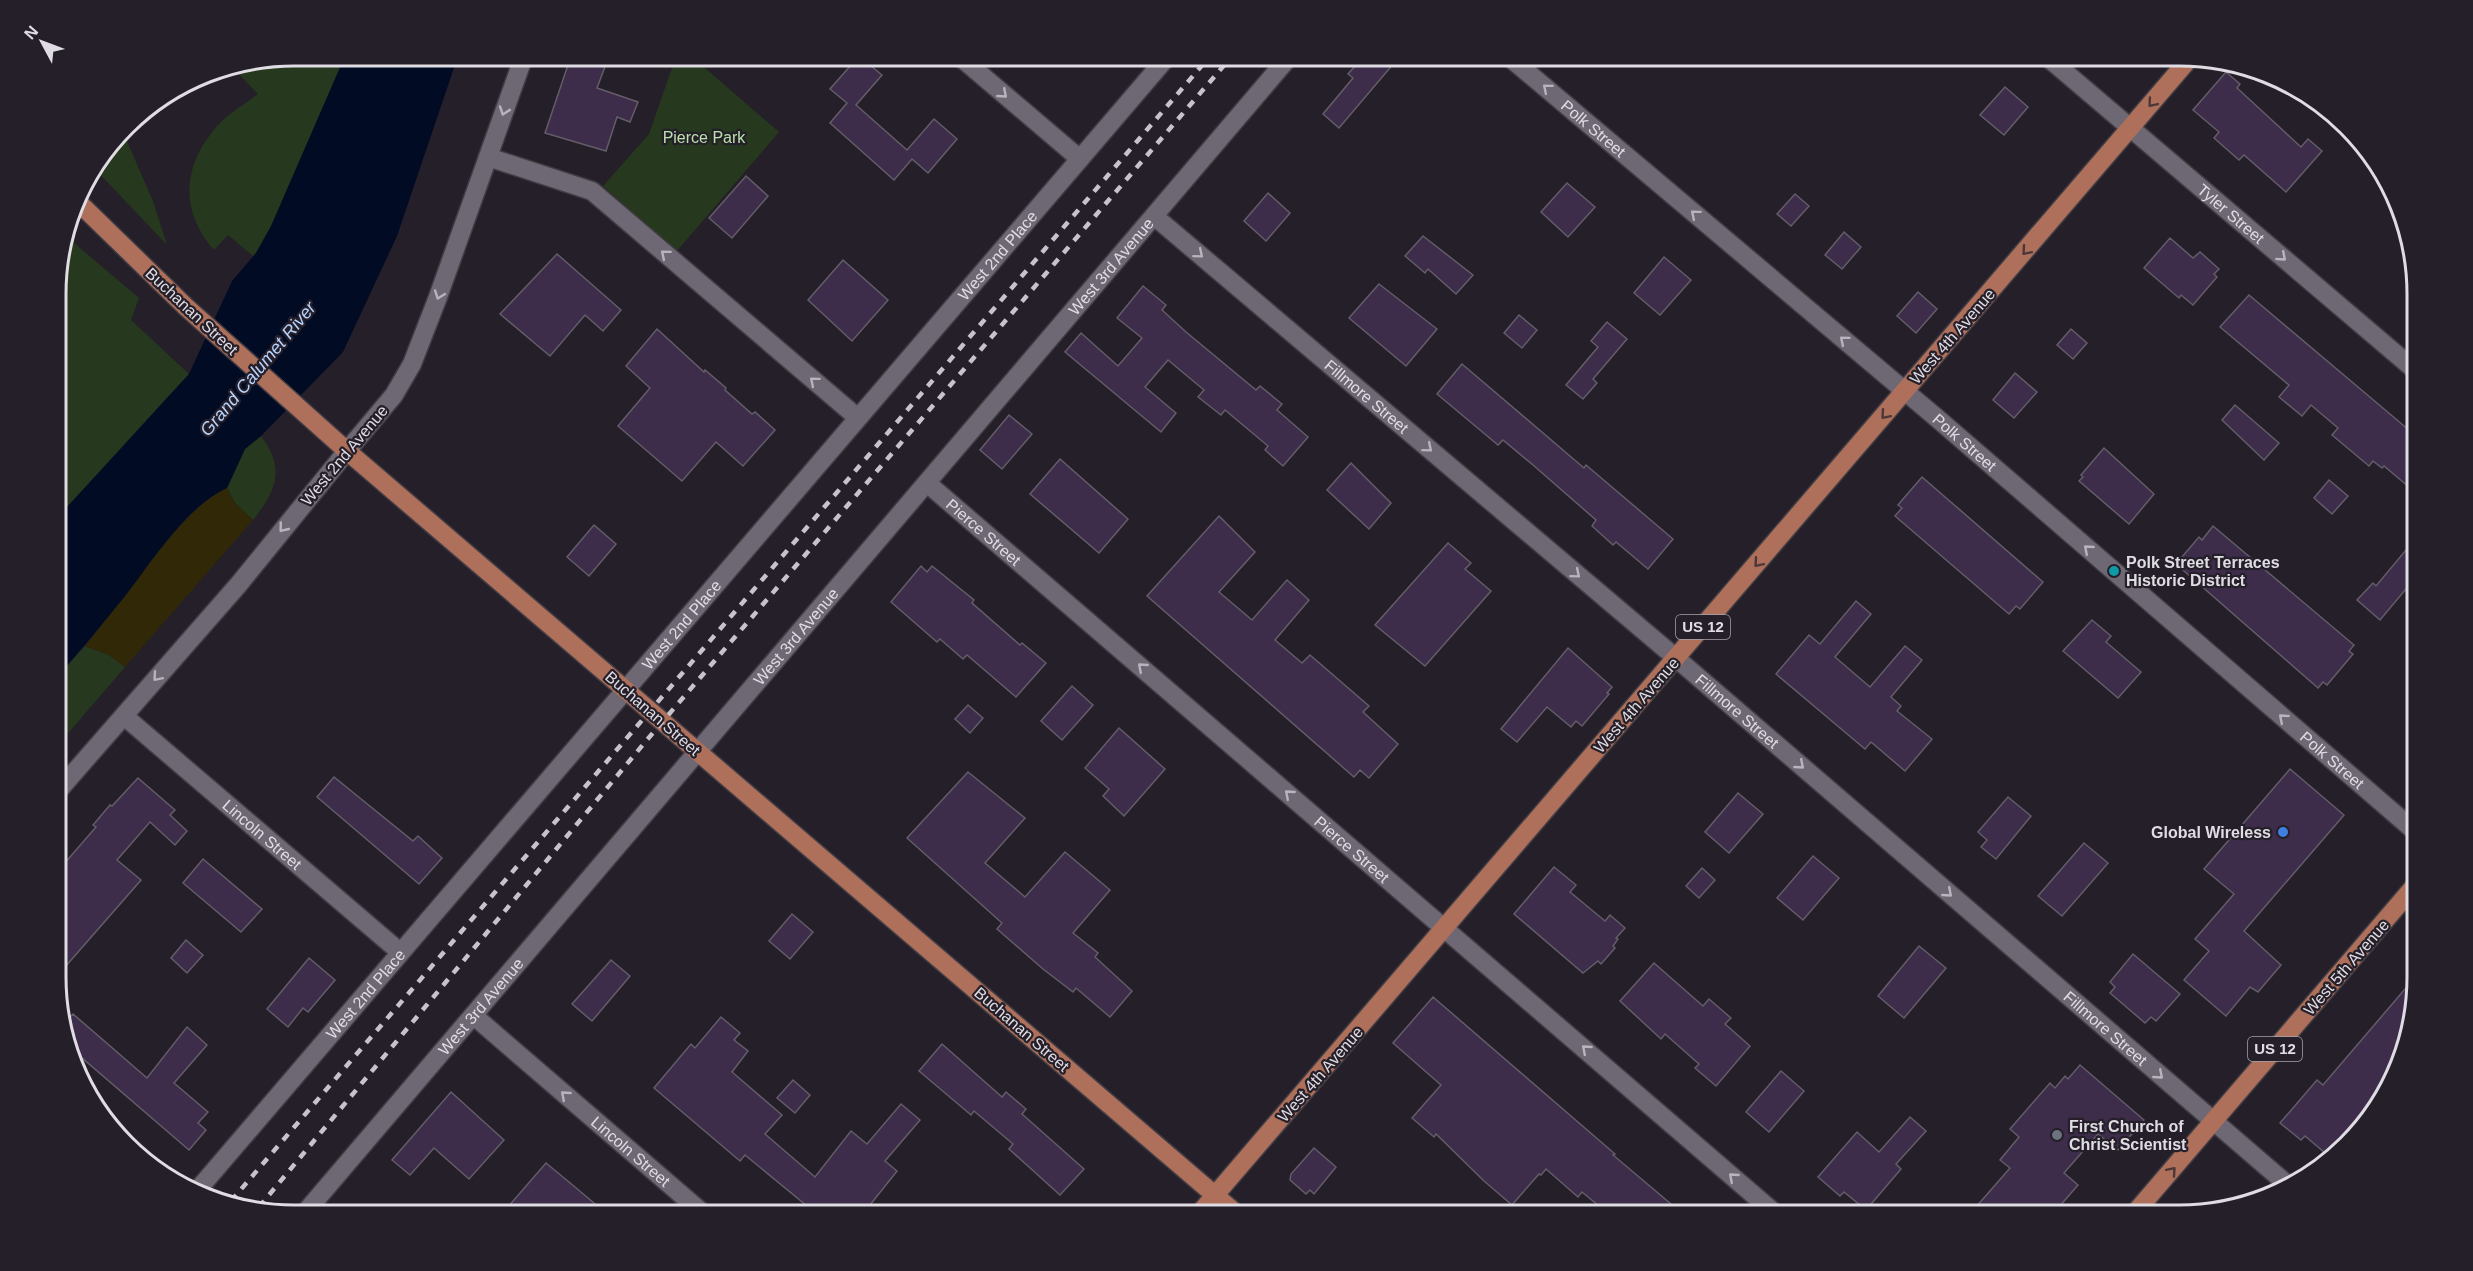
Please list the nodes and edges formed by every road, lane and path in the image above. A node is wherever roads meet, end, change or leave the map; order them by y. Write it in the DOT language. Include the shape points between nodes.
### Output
graph roads {
  1 [pos="520,66"];
  2 [pos="971,66"];
  3 [pos="1159,66"];
  4 [pos="1282,66"];
  5 [pos="1520,66"];
  6 [pos="2058,66"];
  7 [pos="2183,66"];
  8 [pos="2131,128"];
  9 [pos="488,157"];
  10 [pos="1080,159"];
  11 [pos="83,207"];
  12 [pos="1154,216"];
  13 [pos="2407,363"];
  14 [pos="1905,391"];
  15 [pos="858,418"];
  16 [pos="347,451"];
  17 [pos="927,483"];
  18 [pos="1676,658"];
  19 [pos="625,689"];
  20 [pos="124,716"];
  21 [pos="699,752"];
  22 [pos="66,782"];
  23 [pos="2407,825"];
  24 [pos="2407,895"];
  25 [pos="1445,928"];
  26 [pos="400,952"];
  27 [pos="474,1016"];
  28 [pos="2213,1122"];
  29 [pos="2282,1180"];
  30 [pos="201,1186"];
  31 [pos="1215,1196"];
  32 [pos="312,1205"];
  33 [pos="693,1205"];
  34 [pos="1207,1205"];
  35 [pos="1226,1205"];
  36 [pos="1765,1205"];
  37 [pos="2142,1205"];
  1 -- 9 [label="street, West 2nd Avenue, one-way"];
  2 -- 10 [label="street, one-way"];
  3 -- 10 [label="street, West 2nd Place"];
  4 -- 12 [label="street, West 3rd Avenue"];
  14 -- 5 [label="street, Polk Street, one-way"];
  6 -- 8 [label="street, Tyler Street"];
  7 -- 8 [label="main road, West 4th Avenue / US 12, one-way"];
  8 -- 13 [label="street, Tyler Street, one-way"];
  8 -- 14 [label="main road, West 4th Avenue / US 12, one-way"];
  15 -- 9 [label="street, one-way" via="592,191"];
  9 -- 16 [label="street, West 2nd Avenue, one-way" via="422,340 399,388"];
  10 -- 15 [label="street, West 2nd Place"];
  11 -- 16 [label="main road, Buchanan Street" via="186,308"];
  12 -- 17 [label="street, West 3rd Avenue"];
  12 -- 18 [label="street, Fillmore Street, one-way"];
  14 -- 18 [label="main road, West 4th Avenue / US 12, one-way"];
  23 -- 14 [label="street, Polk Street, one-way"];
  15 -- 19 [label="street, West 2nd Place"];
  16 -- 19 [label="main road, Buchanan Street"];
  16 -- 20 [label="street, West 2nd Avenue, one-way"];
  17 -- 21 [label="street, West 3rd Avenue"];
  25 -- 17 [label="street, Pierce Street, one-way"];
  18 -- 25 [label="main road, West 4th Avenue / US 12"];
  18 -- 28 [label="street, Fillmore Street, one-way"];
  19 -- 21 [label="main road, Buchanan Street"];
  19 -- 26 [label="street, West 2nd Place"];
  20 -- 22 [label="street, West 2nd Avenue"];
  20 -- 26 [label="street, Lincoln Street"];
  21 -- 27 [label="street, West 3rd Avenue"];
  21 -- 31 [label="main road, Buchanan Street"];
  24 -- 28 [label="main road, West 5th Avenue / US 12"];
  25 -- 31 [label="main road, West 4th Avenue / US 12"];
  36 -- 25 [label="street, Pierce Street, one-way"];
  26 -- 30 [label="street, West 2nd Place"];
  27 -- 32 [label="street, West 3rd Avenue"];
  33 -- 27 [label="street, Lincoln Street, one-way"];
  28 -- 29 [label="street, Fillmore Street"];
  37 -- 28 [label="main road, West 5th Avenue / US 12, one-way"];
  31 -- 34 [label="main road, West 4th Avenue / US 12"];
  31 -- 35 [label="main road, Buchanan Street"];
}
